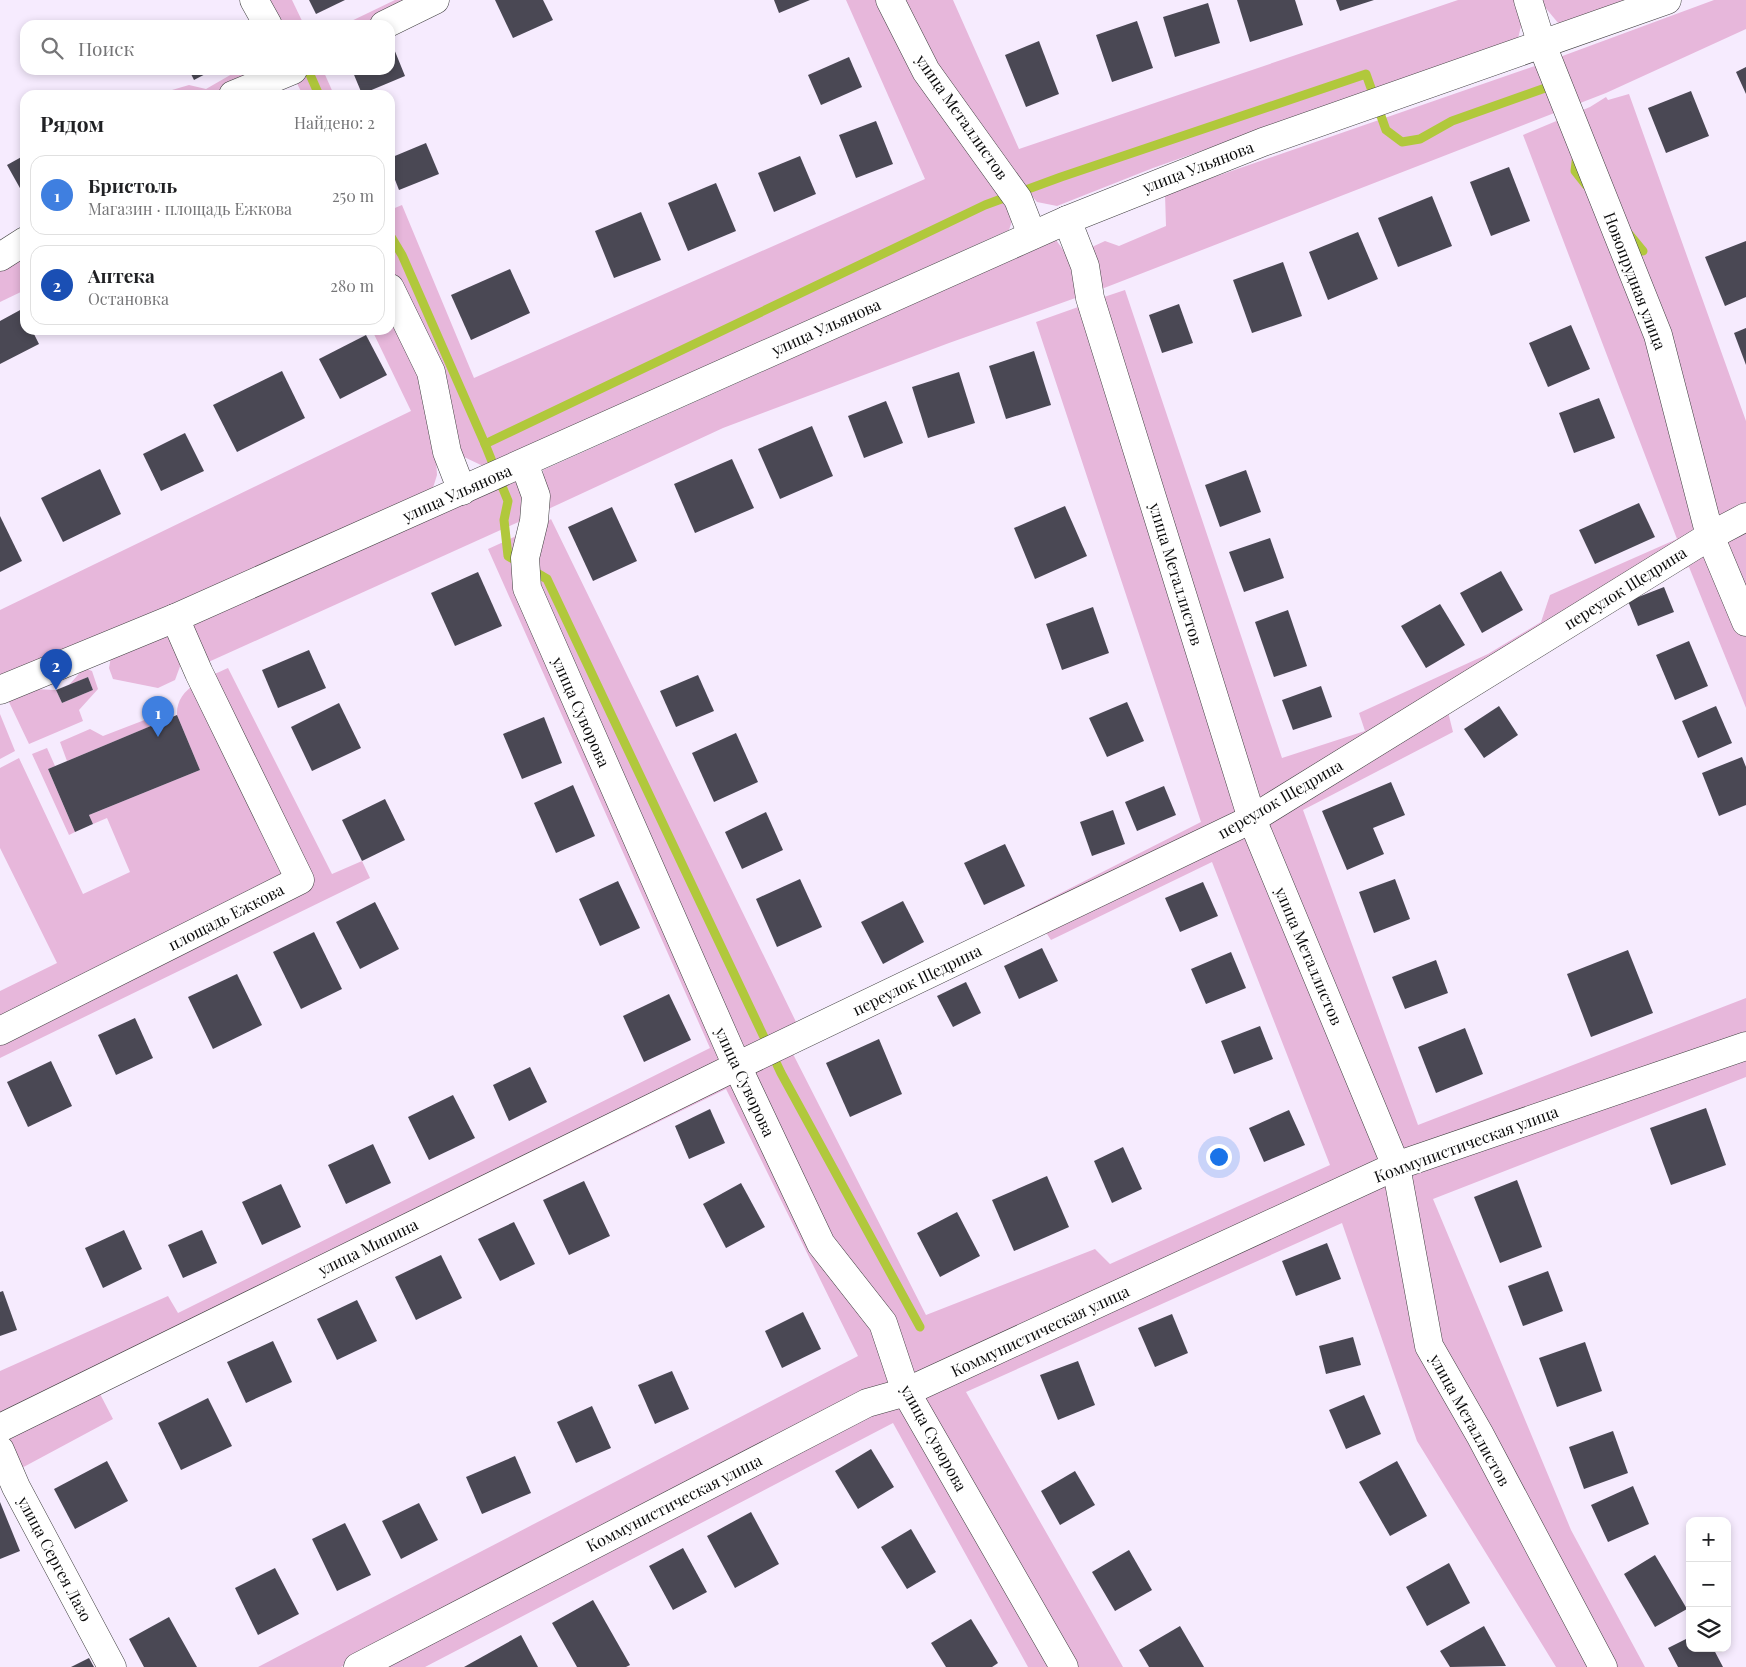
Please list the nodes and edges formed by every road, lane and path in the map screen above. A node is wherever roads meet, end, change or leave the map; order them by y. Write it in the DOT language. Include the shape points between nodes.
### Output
graph roads {
  1 [pos="254,0"];
  2 [pos="436,0"];
  3 [pos="890,0"];
  4 [pos="1528,0"];
  5 [pos="1667,0"];
  6 [pos="265,20"];
  7 [pos="394,20"];
  8 [pos="1542,45"];
  9 [pos="289,77"];
  10 [pos="249,90"];
  11 [pos="1067,220"];
  12 [pos="1032,234"];
  13 [pos="20,244"];
  14 [pos="0,257"];
  15 [pos="395,298"];
  16 [pos="524,463"];
  17 [pos="462,491"];
  18 [pos="1746,517"];
  19 [pos="1710,536"];
  20 [pos="175,618"];
  21 [pos="1746,622"];
  22 [pos="0,690"];
  23 [pos="1252,820"];
  24 [pos="0,1031"];
  25 [pos="1746,1046"];
  26 [pos="737,1066"];
  27 [pos="1396,1166"];
  28 [pos="906,1392"];
  29 [pos="0,1428"];
  30 [pos="0,1450"];
  31 [pos="112,1667"];
  32 [pos="358,1667"];
  33 [pos="1064,1667"];
  34 [pos="1603,1667"];
  1 -- 6 [label="street"];
  2 -- 7 [label="street"];
  3 -- 12 [label="street, улица Металлистов" via="926,71 1018,199"];
  4 -- 8 [label="street, Новопрудная улица"];
  5 -- 8 [label="street, улица Ульянова"];
  8 -- 11 [label="street, улица Ульянова" via="1263,142"];
  8 -- 19 [label="street, Новопрудная улица" via="1658,335"];
  9 -- 10 [label="street"];
  11 -- 12 [label="street, улица Ульянова"];
  11 -- 23 [label="street, улица Металлистов" via="1085,266 1090,298"];
  12 -- 16 [label="street, улица Ульянова"];
  13 -- 14 [label="street"];
  15 -- 17 [label="street" via="431,372 447,452"];
  16 -- 17 [label="street, улица Ульянова"];
  16 -- 26 [label="street, улица Суворова" via="536,496 525,558 527,588"];
  17 -- 20 [label="street, улица Ульянова"];
  18 -- 19 [label="street, переулок Щедрина"];
  19 -- 21 [label="street, Новопрудная улица"];
  19 -- 23 [label="street, переулок Щедрина"];
  20 -- 22 [label="street, улица Ульянова"];
  20 -- 24 [label="street, площадь Ежкова" via="300,880"];
  23 -- 26 [label="street, переулок Щедрина"];
  23 -- 27 [label="street, улица Металлистов"];
  25 -- 27 [label="street, Коммунистическая улица"];
  26 -- 28 [label="street, улица Суворова" via="821,1244 883,1323"];
  26 -- 29 [label="street, улица Минина"];
  27 -- 28 [label="street, Коммунистическая улица"];
  27 -- 34 [label="street, улица Металлистов" via="1429,1346"];
  28 -- 32 [label="street, Коммунистическая улица" via="867,1403"];
  28 -- 33 [label="street, улица Суворова"];
  30 -- 31 [label="street, улица Сергея Лазо" via="16,1487"];
}
